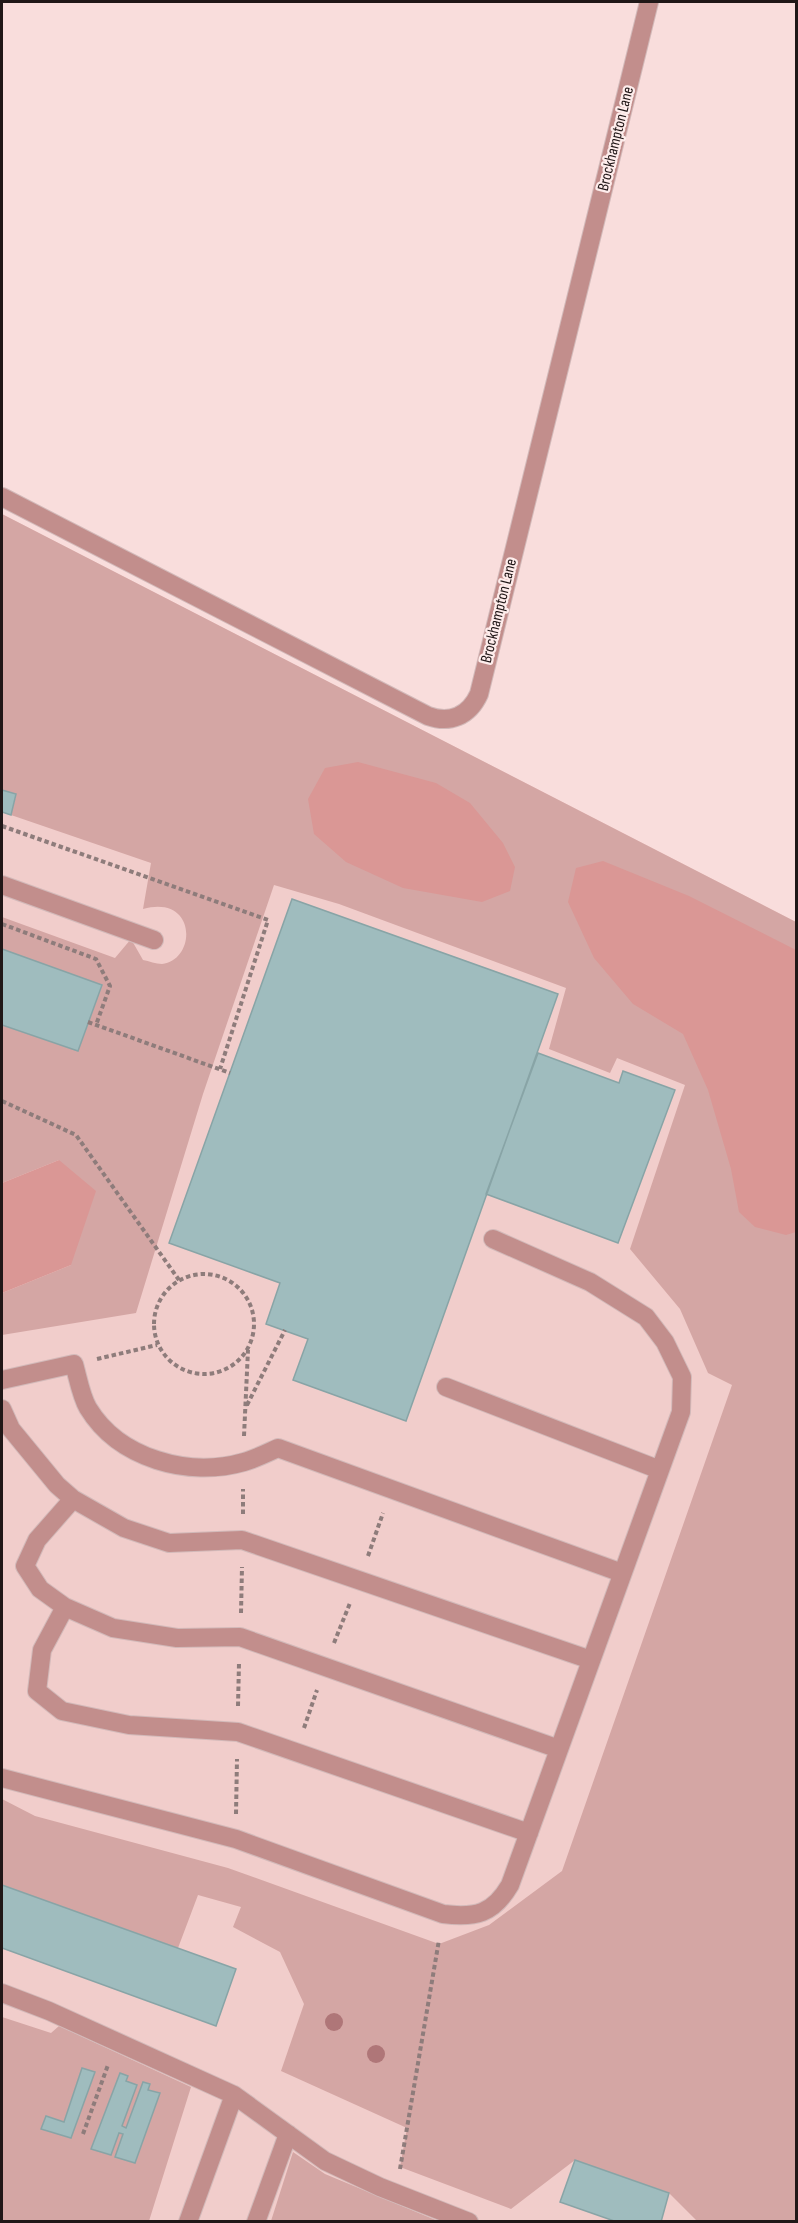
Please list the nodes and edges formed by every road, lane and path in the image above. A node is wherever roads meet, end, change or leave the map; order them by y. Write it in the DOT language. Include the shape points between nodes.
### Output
graph roads {
  1 [pos="650,2"];
  2 [pos="2,497"];
  3 [pos="2,826"];
  4 [pos="2,885"];
  5 [pos="2,924"];
  6 [pos="154,940"];
  7 [pos="88,1022"];
  8 [pos="96,1025"];
  9 [pos="220,1070"];
  10 [pos="230,1073"];
  11 [pos="2,1101"];
  12 [pos="493,1239"];
  13 [pos="178,1280"];
  14 [pos="285,1330"];
  15 [pos="157,1346"];
  16 [pos="248,1350"];
  17 [pos="74,1364"];
  18 [pos="2,1380"];
  19 [pos="446,1387"];
  20 [pos="246,1408"];
  21 [pos="2,1409"];
  22 [pos="243,1462"];
  23 [pos="660,1470"];
  24 [pos="392,1489"];
  25 [pos="73,1499"];
  26 [pos="622,1573"];
  27 [pos="359,1580"];
  28 [pos="65,1607"];
  29 [pos="591,1660"];
  30 [pos="325,1667"];
  31 [pos="559,1749"];
  32 [pos="295,1752"];
  33 [pos="2,1778"];
  34 [pos="529,1833"];
  35 [pos="443,1914"];
  36 [pos="2,1993"];
  37 [pos="116,2042"];
  38 [pos="234,2095"];
  39 [pos="83,2134"];
  40 [pos="288,2134"];
  41 [pos="396,2193"];
  42 [pos="188,2222"];
  43 [pos="256,2222"];
  44 [pos="469,2222"];
  1 -- 2 [label="street, Brockhampton Lane" via="479,694 467,712 448,720 428,716"];
  3 -- 9 [label="path" via="268,920"];
  4 -- 6 [label="street"];
  5 -- 8 [label="path" via="96,960 110,986"];
  7 -- 8 [label="path"];
  8 -- 9 [label="path"];
  9 -- 10 [label="path"];
  11 -- 13 [label="path" via="76,1136"];
  12 -- 23 [label="street" via="590,1282 646,1317 665,1342 682,1377 681,1412"];
  13 -- 15 [label="path" via="156,1306 153,1324"];
  13 -- 16 [label="path" via="195,1274 213,1274 231,1281 245,1294 254,1312"];
  14 -- 20 [label="path"];
  15 -- 16 [label="path" via="171,1363 190,1374 213,1374 233,1366"];
  15 -- 17 [label="path"];
  16 -- 20 [label="path"];
  17 -- 18 [label="street"];
  17 -- 22 [label="street" via="88,1408 113,1436 148,1459 184,1467"];
  19 -- 23 [label="street"];
  20 -- 22 [label="path"];
  21 -- 25 [label="street" via="11,1430"];
  22 -- 24 [label="street" via="278,1448"];
  23 -- 26 [label="street"];
  24 -- 26 [label="street"];
  24 -- 27 [label="path"];
  25 -- 27 [label="street" via="124,1528 169,1543 242,1540"];
  25 -- 28 [label="street" via="37,1540 25,1566 40,1589"];
  26 -- 29 [label="street"];
  27 -- 29 [label="street"];
  27 -- 30 [label="path"];
  28 -- 30 [label="street" via="113,1628 177,1638 240,1637"];
  28 -- 32 [label="street" via="42,1650 37,1691 62,1712 129,1725 238,1732"];
  29 -- 31 [label="street"];
  30 -- 31 [label="street"];
  30 -- 32 [label="path"];
  31 -- 34 [label="street"];
  32 -- 34 [label="street"];
  33 -- 35 [label="street" via="236,1839"];
  34 -- 35 [label="street" via="500,1902 466,1917"];
  35 -- 41 [label="path"];
  36 -- 37 [label="street"];
  37 -- 38 [label="street"];
  37 -- 39 [label="path"];
  38 -- 40 [label="street"];
  38 -- 42 [label="street"];
  40 -- 41 [label="street" via="325,2161"];
  40 -- 43 [label="street"];
  41 -- 44 [label="street"];
}
